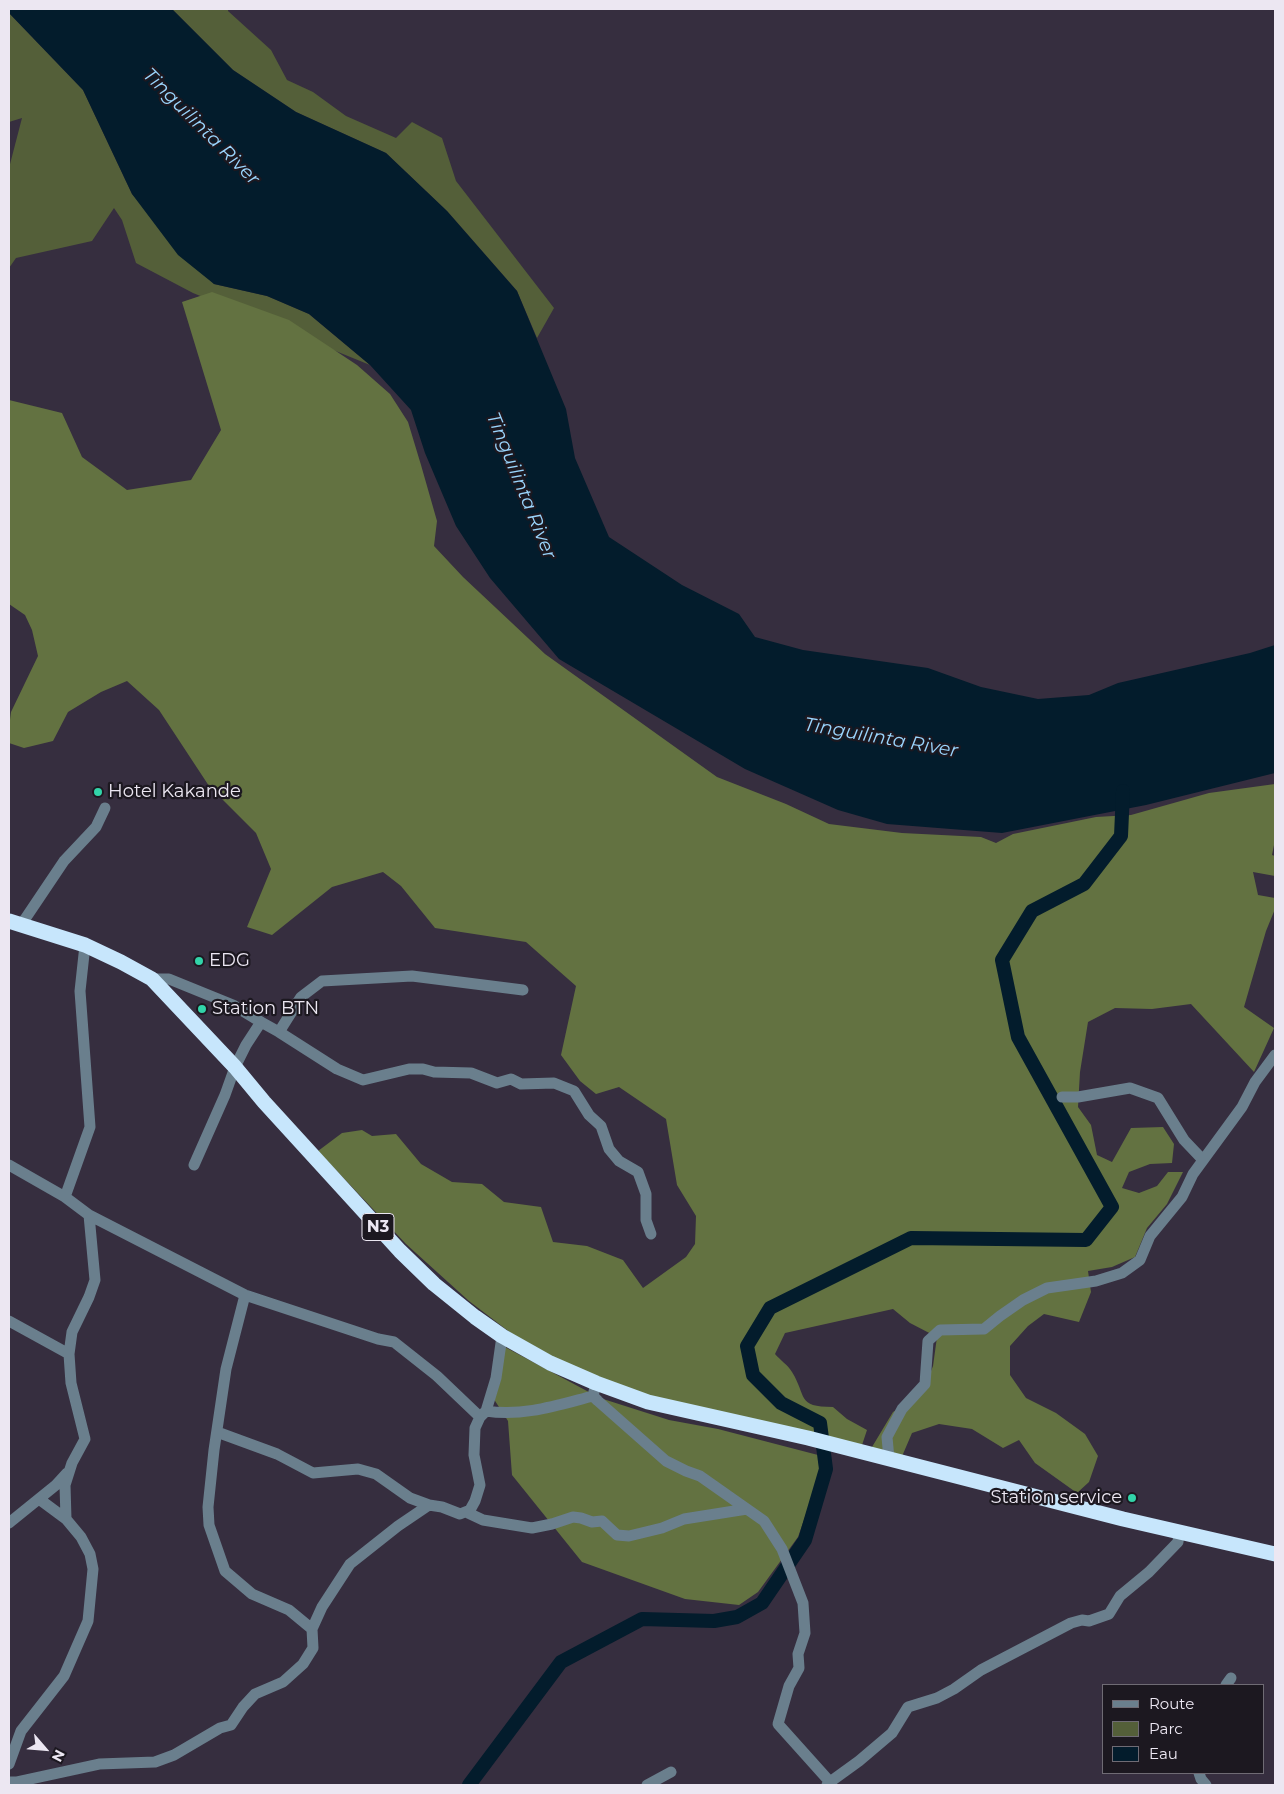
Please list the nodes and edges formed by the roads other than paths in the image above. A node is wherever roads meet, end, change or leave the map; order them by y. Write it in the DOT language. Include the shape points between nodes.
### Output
graph roads {
  1 [pos="105,808"];
  2 [pos="15,923"];
  3 [pos="85,945"];
  4 [pos="152,979"];
  5 [pos="523,990"];
  6 [pos="261,1022"];
  7 [pos="279,1032"];
  8 [pos="1275,1055"];
  9 [pos="235,1066"];
  10 [pos="1062,1097"];
  11 [pos="1203,1160"];
  12 [pos="194,1164"];
  13 [pos="9,1165"];
  14 [pos="65,1197"];
  15 [pos="90,1215"];
  16 [pos="651,1234"];
  17 [pos="245,1296"];
  18 [pos="9,1321"];
  19 [pos="502,1336"];
  20 [pos="69,1354"];
  21 [pos="594,1390"];
  22 [pos="483,1414"];
  23 [pos="217,1432"];
  24 [pos="889,1459"];
  25 [pos="70,1470"];
  26 [pos="39,1499"];
  27 [pos="429,1505"];
  28 [pos="747,1508"];
  29 [pos="466,1512"];
  30 [pos="66,1519"];
  31 [pos="9,1523"];
  32 [pos="1179,1531"];
  33 [pos="1275,1554"];
  34 [pos="312,1629"];
  35 [pos="9,1764"];
  36 [pos="671,1772"];
  37 [pos="1199,1774"];
  38 [pos="9,1782"];
  39 [pos="828,1783"];
  40 [pos="646,1785"];
  41 [pos="1206,1785"];
  1 -- 2 [label="street" via="96,828 64,861"];
  2 -- 3 [label="highway, N3"];
  3 -- 4 [label="highway, N3"];
  3 -- 14 [label="street" via="80,991 90,1126"];
  4 -- 6 [label="street" via="169,979 232,1005"];
  4 -- 9 [label="highway, N3"];
  5 -- 7 [label="street" via="412,976 322,981 301,997"];
  6 -- 7 [label="street"];
  6 -- 9 [label="street"];
  7 -- 16 [label="street" via="337,1069 363,1080 409,1069 423,1069 472,1073 497,1083 511,1079 521,1084 554,1083 574,1091 590,1116 601,1126 608,1148 619,1161 638,1172 646,1194 646,1220"];
  8 -- 11 [label="street"];
  9 -- 12 [label="street"];
  9 -- 19 [label="highway, N3" via="400,1252 434,1284"];
  10 -- 11 [label="street" via="1130,1088 1158,1098 1184,1140"];
  11 -- 24 [label="street" via="1182,1196 1150,1236 1140,1260 1122,1273 1096,1281 1047,1288 1023,1300 984,1329 940,1330 928,1341 925,1384 902,1409 887,1437"];
  13 -- 14 [label="street"];
  14 -- 15 [label="street"];
  15 -- 17 [label="street"];
  15 -- 20 [label="street" via="95,1280 72,1332"];
  17 -- 22 [label="street" via="394,1342"];
  17 -- 23 [label="street" via="226,1368"];
  18 -- 20 [label="street"];
  19 -- 21 [label="highway, N3"];
  19 -- 22 [label="street" via="496,1378"];
  20 -- 25 [label="street" via="70,1383 85,1439"];
  21 -- 22 [label="street" via="529,1412"];
  21 -- 24 [label="highway, N3"];
  21 -- 28 [label="street" via="666,1460 700,1476"];
  22 -- 29 [label="street" via="475,1428 474,1440 480,1485 475,1501"];
  23 -- 27 [label="street" via="277,1454 313,1473 358,1469 376,1474 410,1498"];
  23 -- 34 [label="street" via="208,1516 225,1571 252,1594 289,1610"];
  24 -- 32 [label="highway, N3"];
  25 -- 26 [label="street"];
  25 -- 30 [label="street" via="65,1485"];
  26 -- 30 [label="street"];
  26 -- 31 [label="street"];
  27 -- 29 [label="street" via="460,1514"];
  27 -- 34 [label="street" via="350,1564"];
  28 -- 29 [label="street" via="684,1519 629,1536 617,1535 602,1521 573,1517 532,1528 483,1520"];
  28 -- 39 [label="street" via="764,1521 782,1549 803,1603 805,1633 798,1654 798,1668 778,1724"];
  30 -- 35 [label="street" via="90,1554 93,1569 88,1621 64,1676 21,1731"];
  32 -- 33 [label="highway, N3"];
  32 -- 39 [label="street" via="1178,1542 1120,1596 1108,1614 1090,1621 1071,1623 981,1670 937,1698 908,1707 892,1733"];
  34 -- 38 [label="street" via="313,1648 299,1669 282,1682 255,1694 231,1725 174,1755 155,1762 99,1764"];
  36 -- 40 [label="street"];
  37 -- 41 [label="street"];
}
